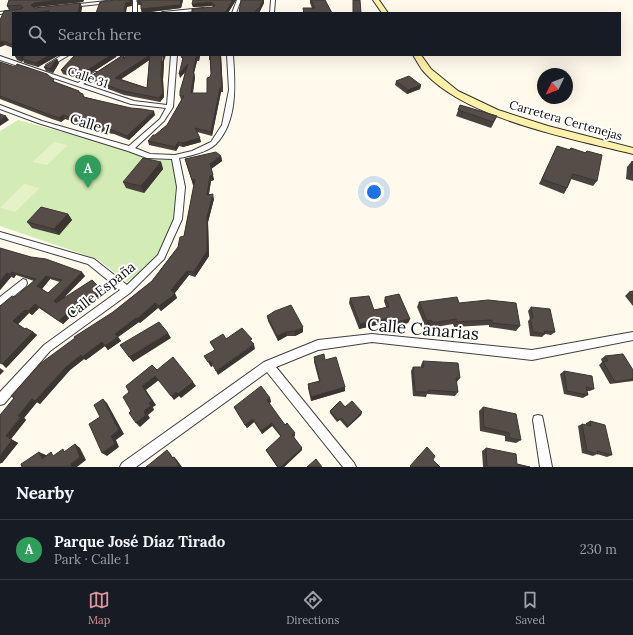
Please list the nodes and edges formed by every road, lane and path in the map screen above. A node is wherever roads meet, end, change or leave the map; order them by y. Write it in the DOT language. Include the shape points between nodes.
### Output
graph roads {
  1 [pos="128,0"];
  2 [pos="135,0"];
  3 [pos="239,0"];
  4 [pos="273,0"];
  5 [pos="376,0"];
  6 [pos="68,6"];
  7 [pos="206,8"];
  8 [pos="21,11"];
  9 [pos="135,12"];
  10 [pos="186,12"];
  11 [pos="234,12"];
  12 [pos="272,12"];
  13 [pos="384,12"];
  14 [pos="0,13"];
  15 [pos="64,56"];
  16 [pos="174,56"];
  17 [pos="230,56"];
  18 [pos="418,56"];
  19 [pos="3,58"];
  20 [pos="105,68"];
  21 [pos="38,71"];
  22 [pos="78,85"];
  23 [pos="170,107"];
  24 [pos="1,108"];
  25 [pos="130,149"];
  26 [pos="633,151"];
  27 [pos="175,157"];
  28 [pos="0,235"];
  29 [pos="23,283"];
  30 [pos="127,290"];
  31 [pos="0,302"];
  32 [pos="633,336"];
  33 [pos="268,365"];
  34 [pos="0,400"];
  35 [pos="538,420"];
  36 [pos="126,467"];
  37 [pos="350,467"];
  38 [pos="546,467"];
  1 -- 6 [label="street" via="89,6"];
  2 -- 9 [label="street"];
  3 -- 11 [label="street"];
  4 -- 12 [label="street"];
  5 -- 13 [label="main road"];
  7 -- 10 [label="street"];
  8 -- 14 [label="street"];
  15 -- 21 [label="street"];
  16 -- 23 [label="street"];
  17 -- 27 [label="street, Calle 1" via="232,90 225,125 213,143 194,153"];
  18 -- 26 [label="main road, Carretera Certenejas" via="428,71 455,93 495,112"];
  19 -- 21 [label="street, Calle 31"];
  20 -- 22 [label="street"];
  21 -- 22 [label="street, Calle 31"];
  22 -- 23 [label="street, Calle 31" via="132,104"];
  23 -- 25 [label="street" via="162,120"];
  24 -- 25 [label="street, Calle 1"];
  25 -- 27 [label="street, Calle 1" via="149,156"];
  27 -- 30 [label="street, Calle España" via="181,188 178,219 162,257"];
  28 -- 30 [label="street" via="91,261"];
  29 -- 31 [label="street"];
  30 -- 34 [label="street, Calle España" via="47,348"];
  32 -- 33 [label="street, Calle Canarias" via="532,356 372,338 318,345"];
  33 -- 36 [label="street, Calle Canarias"];
  33 -- 37 [label="street"];
  35 -- 38 [label="street"];
}
